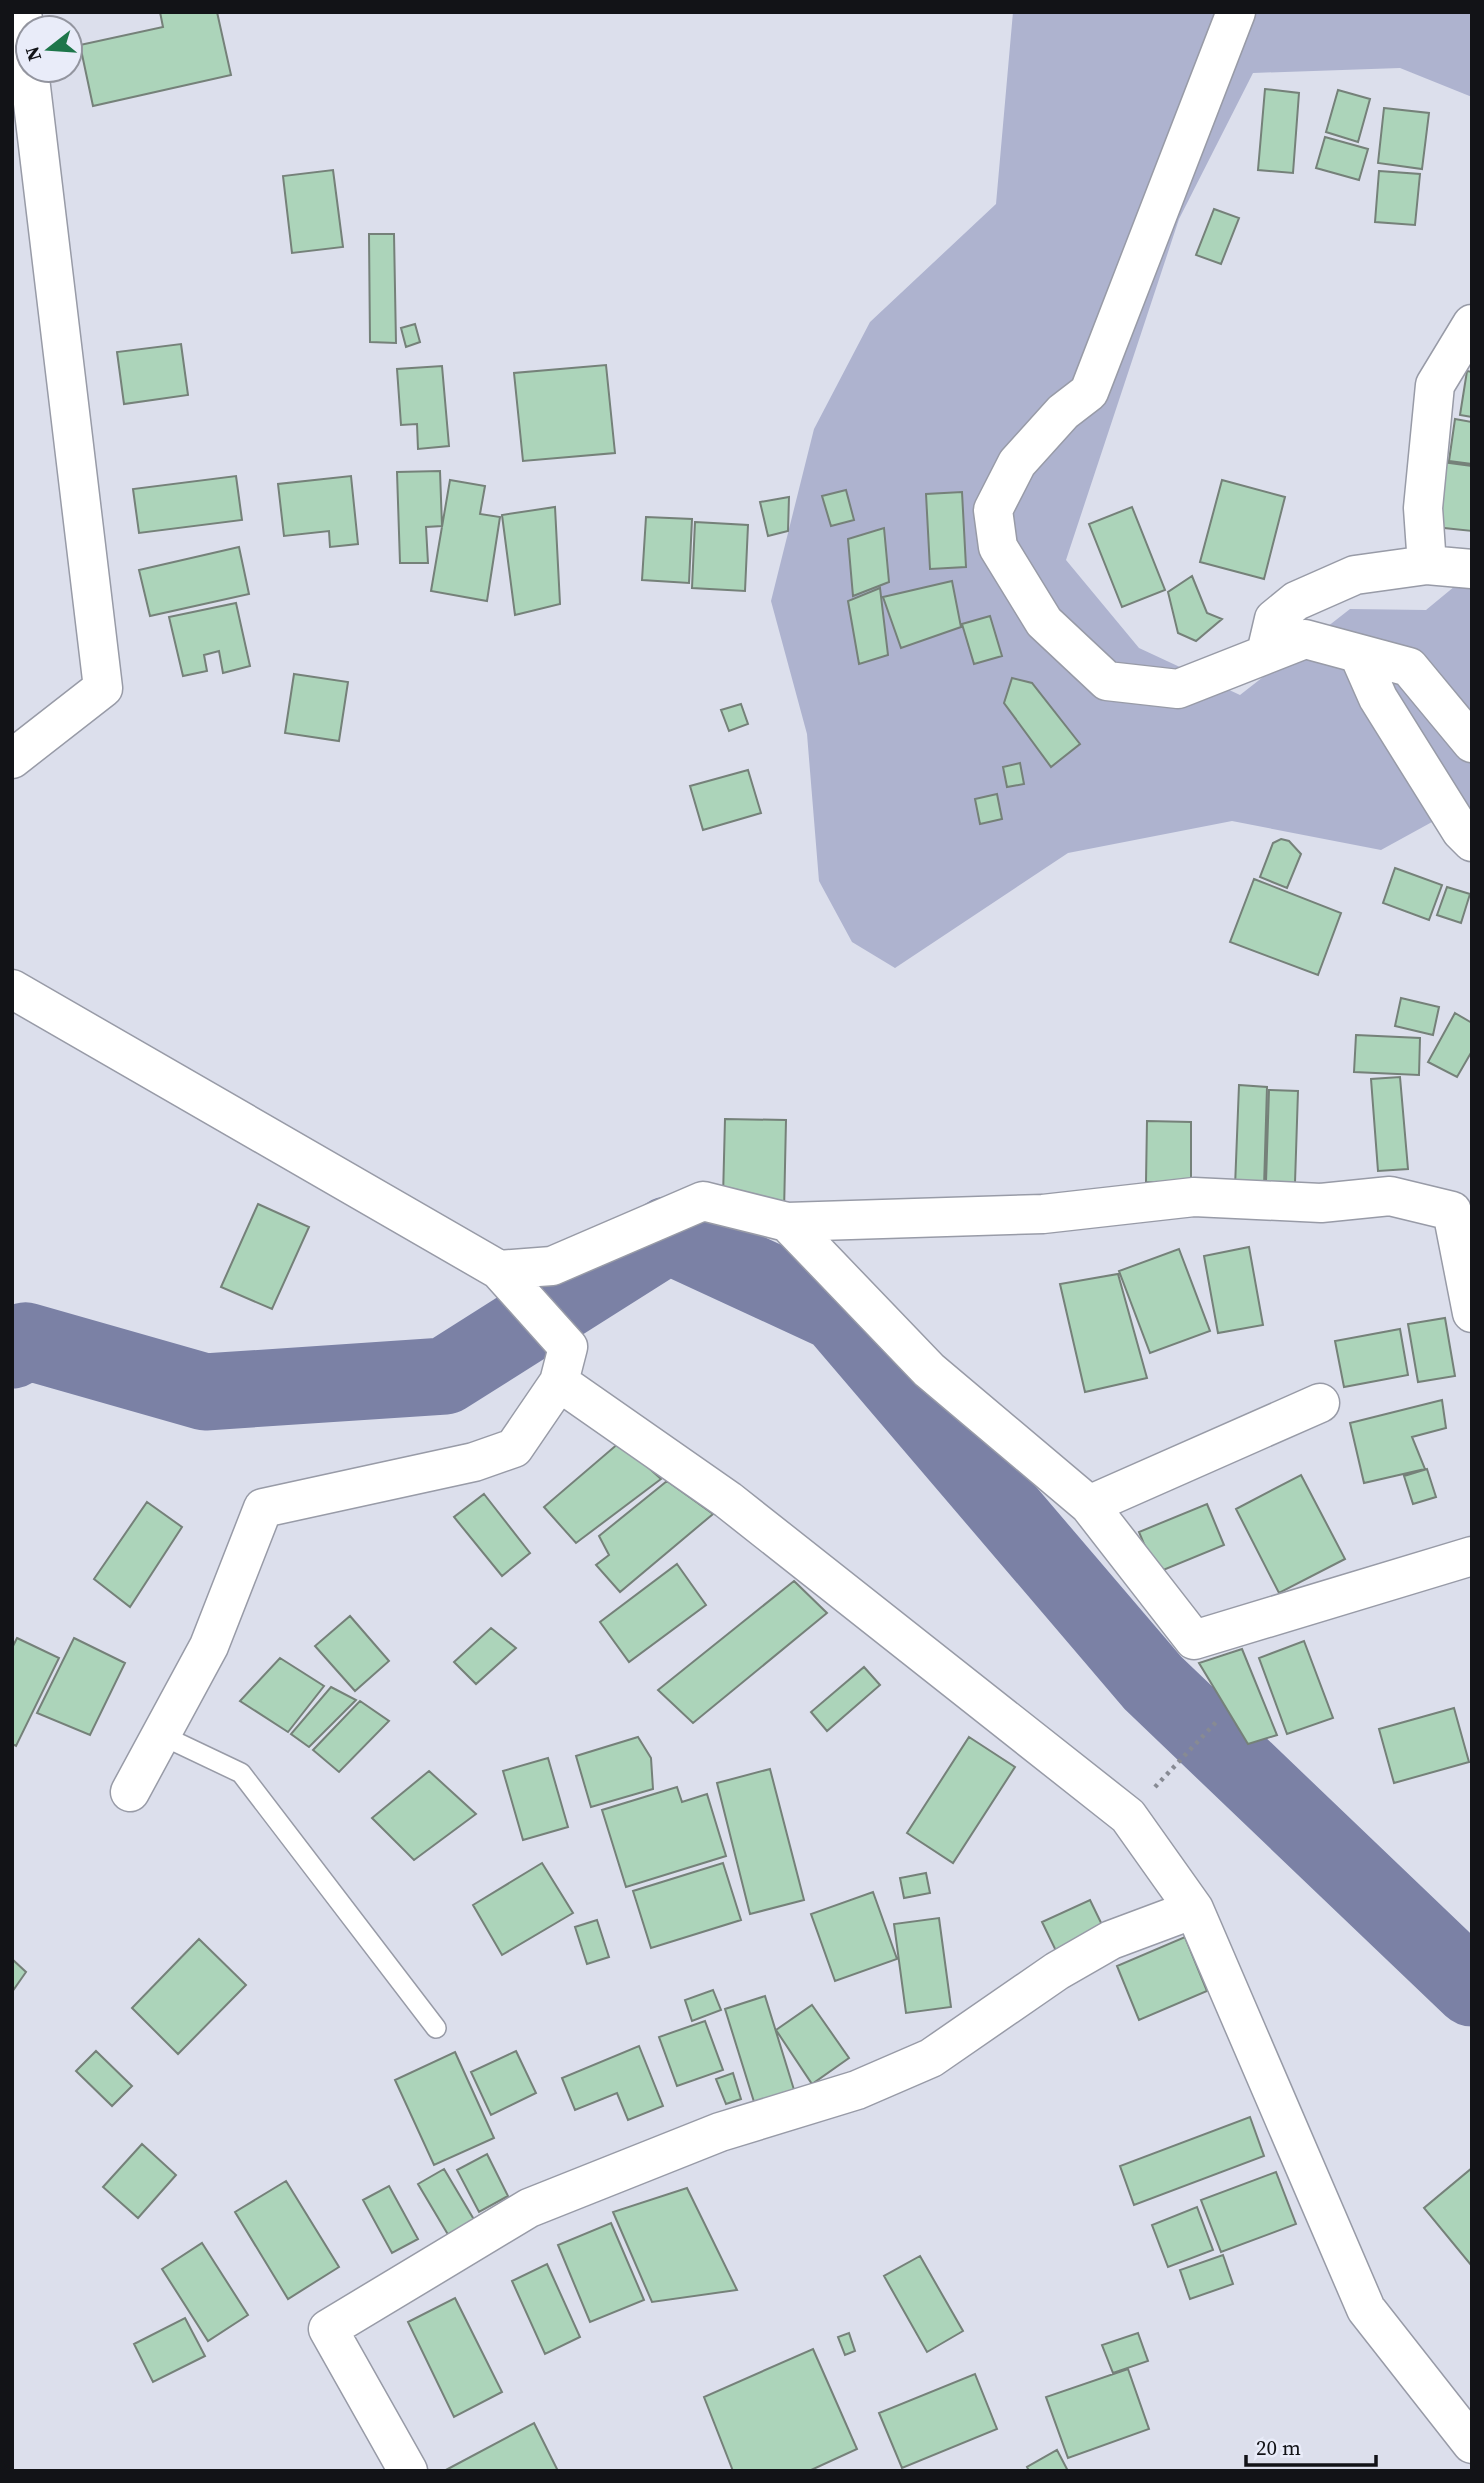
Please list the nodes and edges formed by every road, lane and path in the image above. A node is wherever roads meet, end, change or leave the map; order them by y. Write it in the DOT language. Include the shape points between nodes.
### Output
graph roads {
  1 [pos="1236,12"];
  2 [pos="31,84"];
  3 [pos="1472,324"];
  4 [pos="1427,565"];
  5 [pos="1472,569"];
  6 [pos="1266,653"];
  7 [pos="1359,655"];
  8 [pos="1472,743"];
  9 [pos="12,759"];
  10 [pos="1472,842"];
  11 [pos="12,989"];
  12 [pos="1462,1205"];
  13 [pos="787,1222"];
  14 [pos="499,1270"];
  15 [pos="1472,1312"];
  16 [pos="564,1364"];
  17 [pos="1320,1403"];
  18 [pos="1089,1505"];
  19 [pos="1472,1556"];
  20 [pos="1219,1719"];
  21 [pos="161,1735"];
  22 [pos="130,1792"];
  23 [pos="1128,1815"];
  24 [pos="1194,1909"];
  25 [pos="436,2028"];
  26 [pos="1472,2445"];
  27 [pos="408,2471"];
  1 -- 6 [label="street" via="1089,392 1063,412 1017,463 993,510 999,547 1044,622 1107,681 1178,689"];
  2 -- 9 [label="street" via="103,688"];
  3 -- 4 [label="street" via="1435,384 1423,508"];
  4 -- 5 [label="street"];
  4 -- 6 [label="street" via="1355,575 1296,601 1274,619"];
  6 -- 7 [label="street" via="1305,639"];
  7 -- 8 [label="street" via="1409,667"];
  7 -- 10 [label="street" via="1378,698"];
  11 -- 14 [label="street"];
  12 -- 13 [label="street" via="1390,1196 1321,1203 1194,1197 1043,1214"];
  12 -- 15 [label="street"];
  13 -- 14 [label="street" via="703,1201 552,1266"];
  13 -- 18 [label="street" via="929,1370"];
  14 -- 16 [label="street"];
  16 -- 21 [label="street" via="514,1448 474,1462 263,1508 209,1646"];
  16 -- 23 [label="street" via="728,1500"];
  17 -- 18 [label="street"];
  18 -- 19 [label="street" via="1194,1640"];
  20 -- 23 [label="path"];
  21 -- 22 [label="street"];
  21 -- 25 [label="lane" via="241,1773"];
  23 -- 24 [label="street"];
  24 -- 26 [label="street" via="1366,2309"];
  24 -- 27 [label="street" via="1111,1940 931,2058 857,2090 720,2132 529,2208 328,2329"];
}
